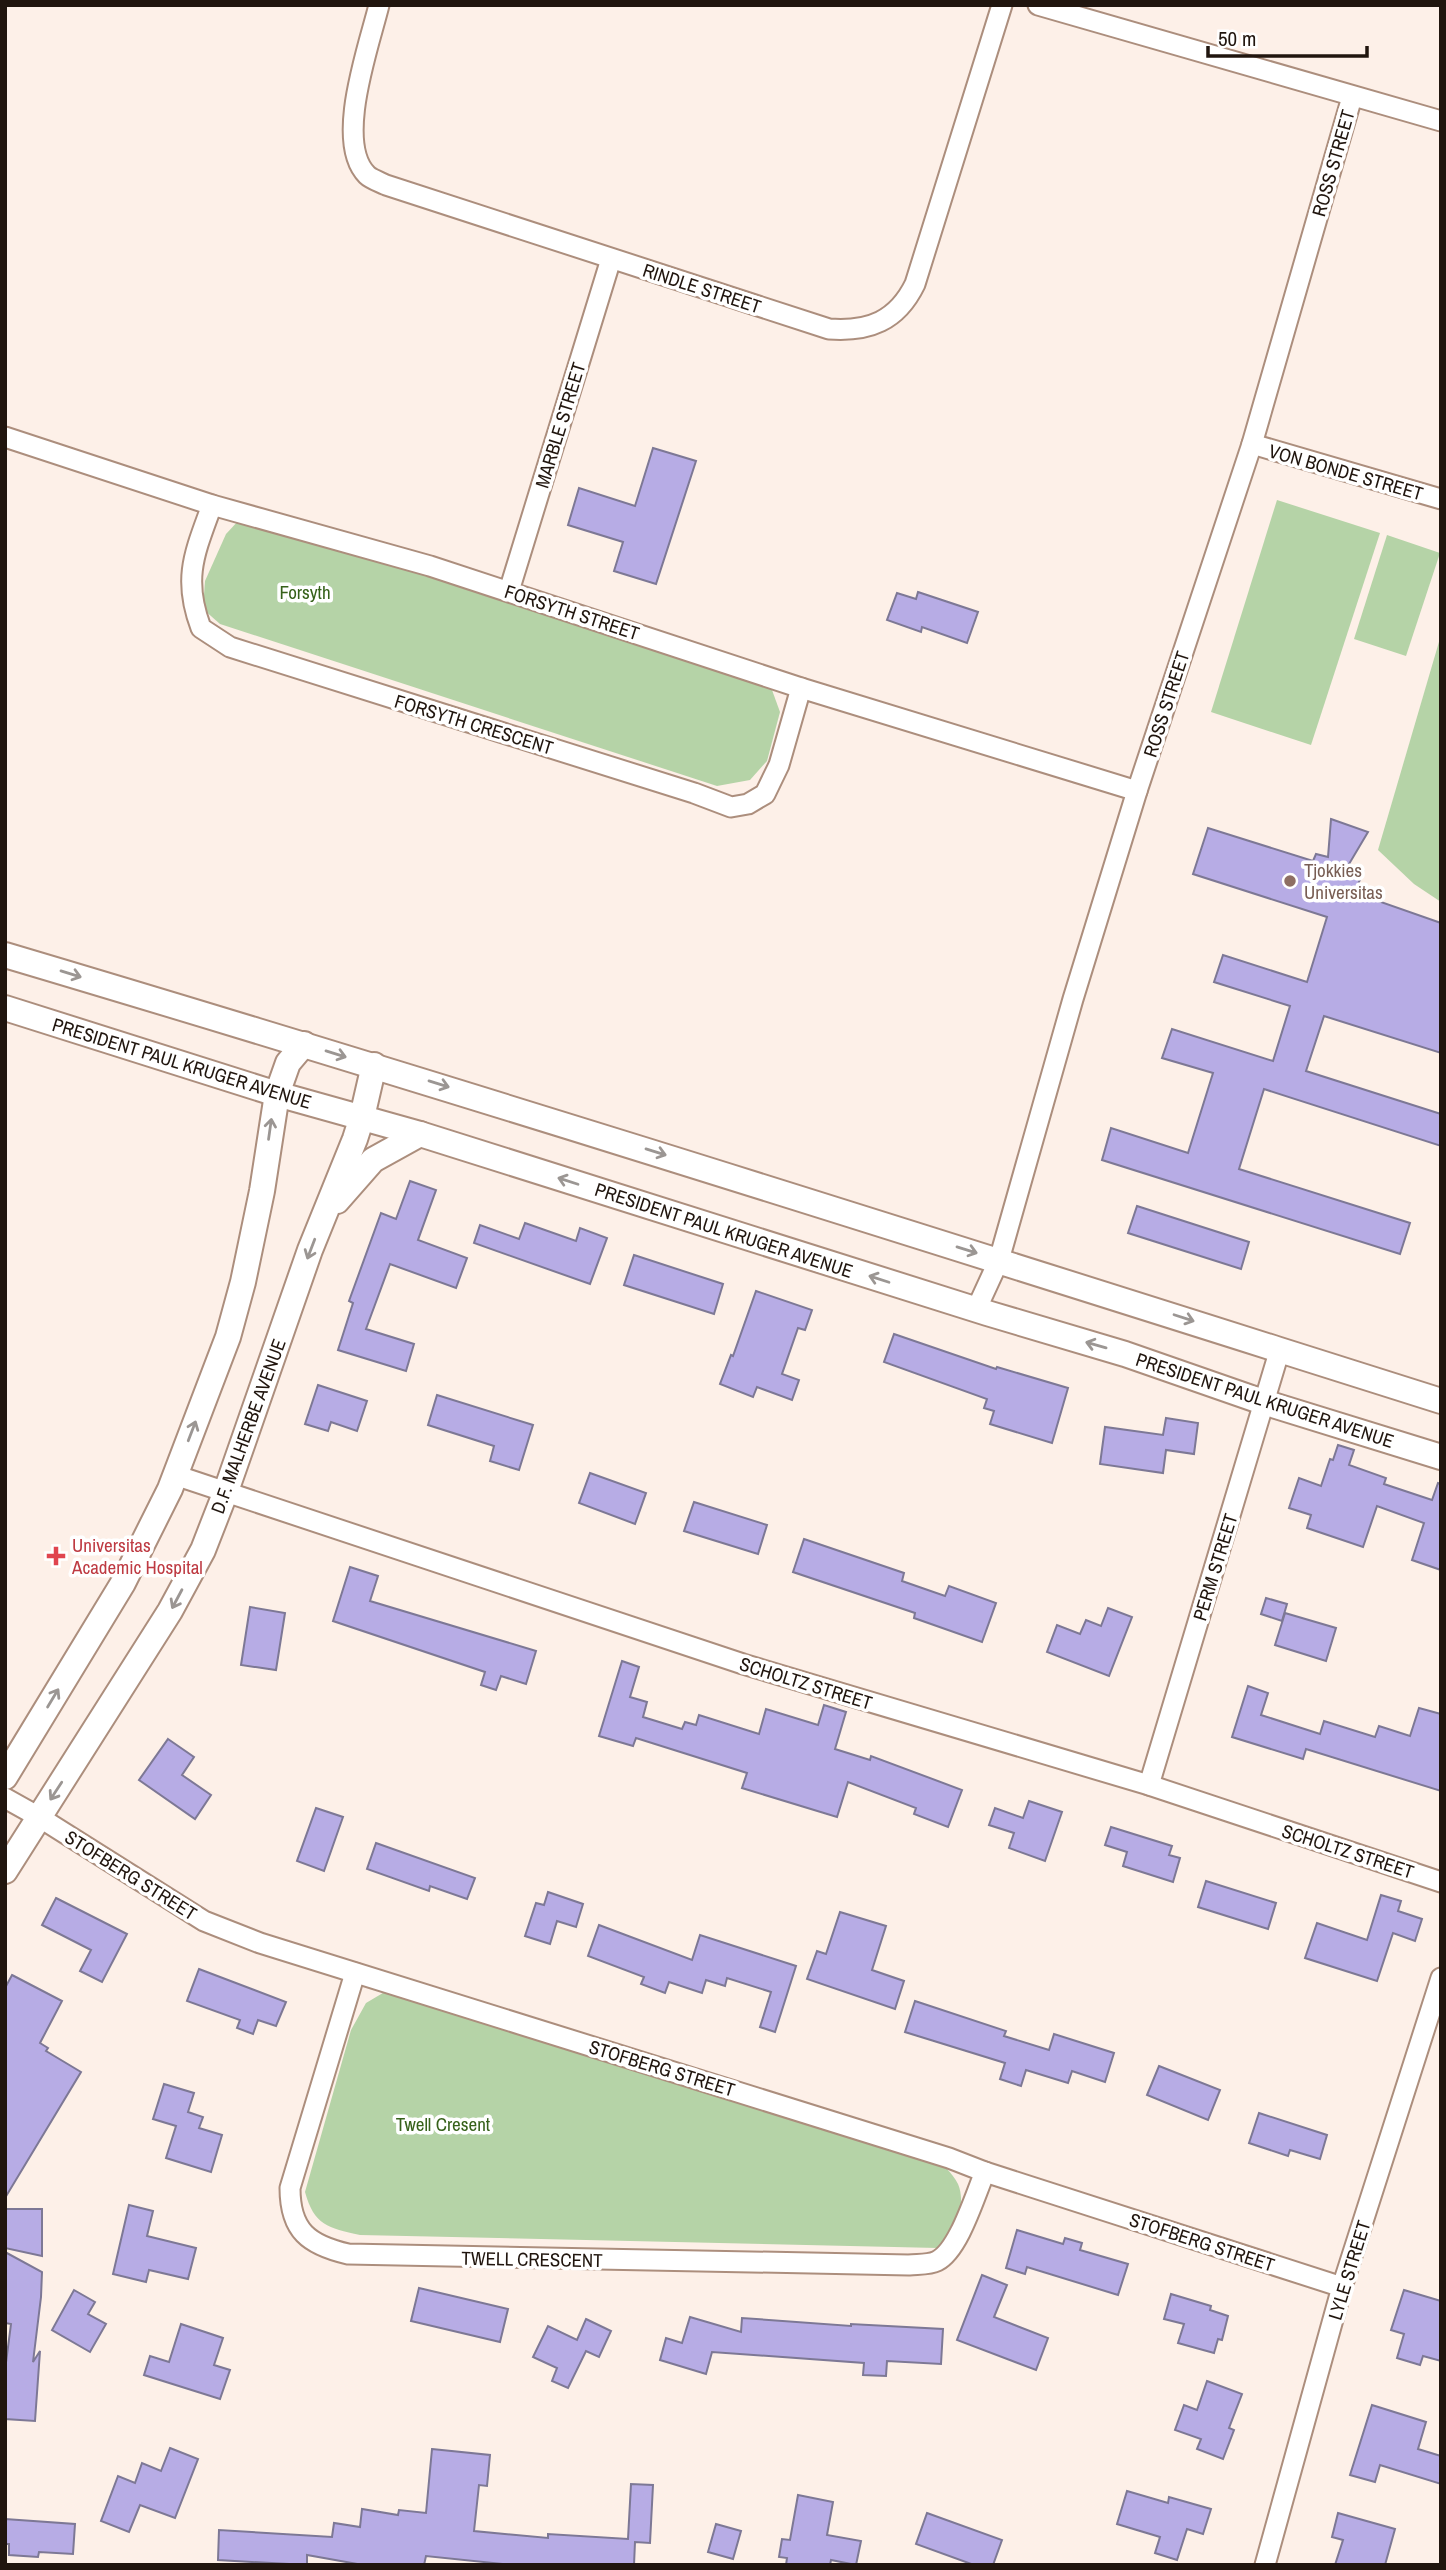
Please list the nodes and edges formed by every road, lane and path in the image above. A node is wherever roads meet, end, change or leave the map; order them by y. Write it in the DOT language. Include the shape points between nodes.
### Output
graph roads {
  1 [pos="379,5"];
  2 [pos="1002,5"];
  3 [pos="1038,5"];
  4 [pos="1352,97"];
  5 [pos="1441,121"];
  6 [pos="611,259"];
  7 [pos="5,437"];
  8 [pos="1252,444"];
  9 [pos="1441,499"];
  10 [pos="212,505"];
  11 [pos="509,591"];
  12 [pos="801,688"];
  13 [pos="1137,791"];
  14 [pos="5,955"];
  15 [pos="5,1008"];
  16 [pos="304,1044"];
  17 [pos="374,1065"];
  18 [pos="277,1094"];
  19 [pos="362,1117"];
  20 [pos="420,1134"];
  21 [pos="325,1216"];
  22 [pos="999,1260"];
  23 [pos="976,1310"];
  24 [pos="1280,1349"];
  25 [pos="1441,1401"];
  26 [pos="1263,1402"];
  27 [pos="1441,1457"];
  28 [pos="175,1475"];
  29 [pos="226,1492"];
  30 [pos="5,1777"];
  31 [pos="1149,1785"];
  32 [pos="5,1798"];
  33 [pos="39,1817"];
  34 [pos="5,1871"];
  35 [pos="1441,1882"];
  36 [pos="355,1973"];
  37 [pos="1441,1978"];
  38 [pos="985,2172"];
  39 [pos="1342,2287"];
  40 [pos="1265,2565"];
  1 -- 6 [label="street, RINDLE STREET" via="352,119 354,152 367,176"];
  2 -- 6 [label="street, RINDLE STREET" via="915,284 892,316 852,331 829,330"];
  3 -- 4 [label="street"];
  4 -- 5 [label="street"];
  4 -- 8 [label="street, ROSS STREET"];
  6 -- 11 [label="street, MARBLE STREET"];
  7 -- 10 [label="street, FORSYTH STREET"];
  8 -- 9 [label="street, VON BONDE STREET"];
  8 -- 13 [label="street, ROSS STREET"];
  10 -- 11 [label="street, FORSYTH STREET"];
  10 -- 12 [label="street, FORSYTH CRESCENT" via="196,547 192,594 201,628 230,647 731,807 765,794 779,765"];
  11 -- 12 [label="street, FORSYTH STREET"];
  12 -- 13 [label="street, FORSYTH STREET"];
  13 -- 22 [label="street, ROSS STREET"];
  14 -- 16 [label="street, one-way"];
  15 -- 18 [label="street, PRESIDENT PAUL KRUGER AVENUE"];
  16 -- 17 [label="street, one-way"];
  16 -- 18 [label="street" via="288,1063"];
  17 -- 19 [label="street, D.F. MALHERBE AVENUE"];
  17 -- 22 [label="street, one-way"];
  18 -- 19 [label="street, PRESIDENT PAUL KRUGER AVENUE"];
  28 -- 18 [label="street, one-way" via="228,1337 243,1283"];
  19 -- 20 [label="street, PRESIDENT PAUL KRUGER AVENUE"];
  19 -- 21 [label="street, D.F. MALHERBE AVENUE"];
  20 -- 21 [label="street" via="373,1160"];
  23 -- 20 [label="street, PRESIDENT PAUL KRUGER AVENUE, one-way"];
  21 -- 29 [label="street, D.F. MALHERBE AVENUE, one-way"];
  22 -- 23 [label="street, ROSS STREET"];
  22 -- 24 [label="street, one-way"];
  26 -- 23 [label="street, PRESIDENT PAUL KRUGER AVENUE, one-way" via="1125,1354"];
  24 -- 25 [label="street"];
  24 -- 26 [label="street, PERM STREET"];
  26 -- 27 [label="street, PRESIDENT PAUL KRUGER AVENUE"];
  26 -- 31 [label="street, PERM STREET"];
  28 -- 29 [label="street, SCHOLTZ STREET"];
  30 -- 28 [label="street, one-way" via="123,1583"];
  29 -- 31 [label="street, SCHOLTZ STREET" via="743,1664"];
  29 -- 33 [label="street, D.F. MALHERBE AVENUE, one-way" via="203,1550 170,1611"];
  31 -- 35 [label="street, SCHOLTZ STREET"];
  32 -- 33 [label="street, STOFBERG STREET"];
  33 -- 34 [label="street, D.F. MALHERBE AVENUE"];
  33 -- 36 [label="street, STOFBERG STREET" via="205,1921 260,1944"];
  36 -- 38 [label="street, STOFBERG STREET"];
  36 -- 38 [label="street, TWELL CRESCENT" via="290,2188 290,2207 297,2225 323,2249 348,2255 935,2262 954,2243"];
  37 -- 39 [label="street, LYLE STREET"];
  38 -- 39 [label="street, STOFBERG STREET"];
  39 -- 40 [label="street, LYLE STREET"];
}
